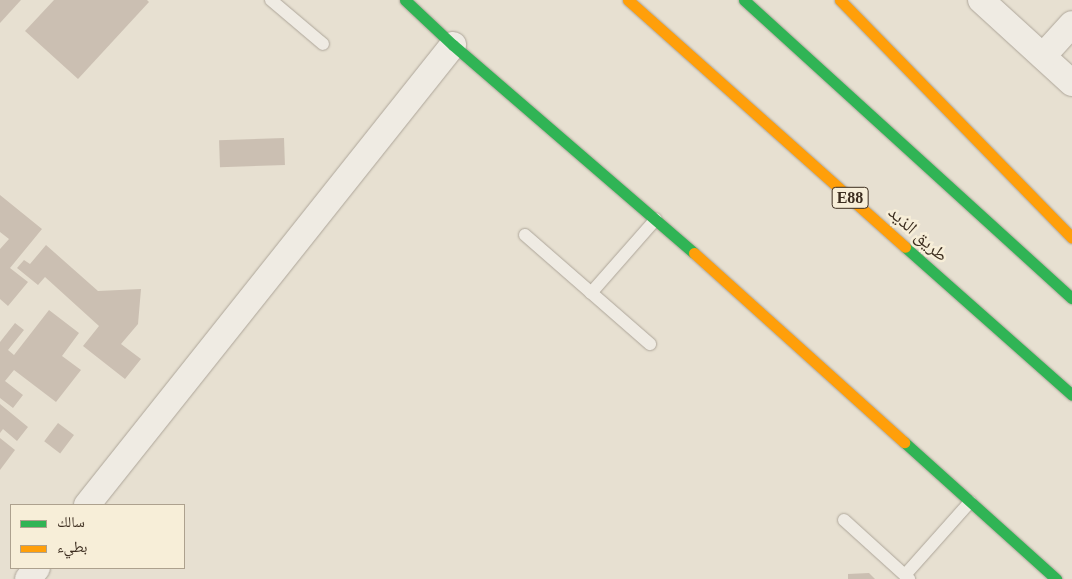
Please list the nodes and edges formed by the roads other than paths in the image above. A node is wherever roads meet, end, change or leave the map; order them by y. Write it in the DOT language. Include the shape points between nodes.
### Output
graph roads {
  1 [pos="271,0"];
  2 [pos="405,0"];
  3 [pos="628,0"];
  4 [pos="744,0"];
  5 [pos="840,0"];
  6 [pos="981,0"];
  7 [pos="1072,24"];
  8 [pos="322,44"];
  9 [pos="453,45"];
  10 [pos="1043,56"];
  11 [pos="1072,83"];
  12 [pos="656,219"];
  13 [pos="525,235"];
  14 [pos="1072,238"];
  15 [pos="591,293"];
  16 [pos="1072,298"];
  17 [pos="650,344"];
  18 [pos="1072,395"];
  19 [pos="970,502"];
  20 [pos="88,504"];
  21 [pos="844,520"];
  22 [pos="36,569"];
  23 [pos="907,577"];
  24 [pos="28,579"];
  25 [pos="1056,579"];
  1 -- 8 [label="lane"];
  2 -- 9 [label="main road"];
  3 -- 18 [label="main road, طريق الذيد / E88"];
  4 -- 16 [label="main road"];
  5 -- 14 [label="main road"];
  6 -- 10 [label="street"];
  7 -- 10 [label="street"];
  9 -- 12 [label="main road"];
  9 -- 20 [label="street"];
  10 -- 11 [label="street"];
  12 -- 15 [label="lane"];
  12 -- 19 [label="main road"];
  13 -- 15 [label="lane"];
  15 -- 17 [label="lane"];
  19 -- 23 [label="lane"];
  19 -- 25 [label="main road"];
  21 -- 23 [label="lane"];
  22 -- 24 [label="street"];
}
